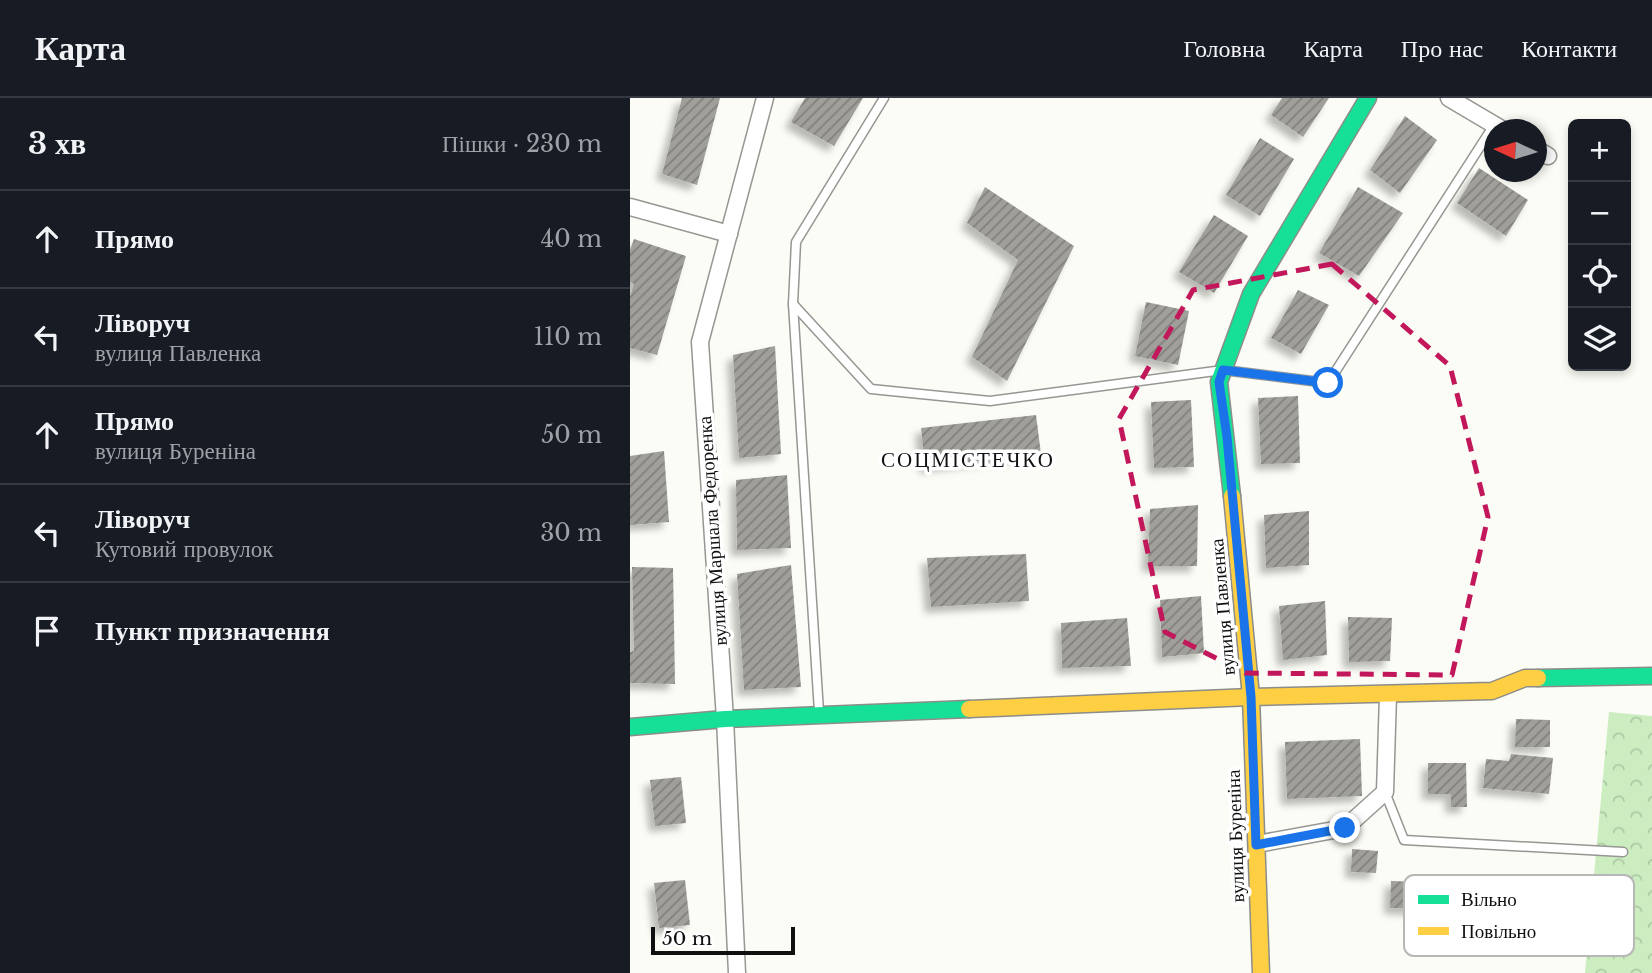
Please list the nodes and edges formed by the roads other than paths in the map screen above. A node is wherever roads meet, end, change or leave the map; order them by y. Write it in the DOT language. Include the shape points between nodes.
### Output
graph roads {
  1 [pos="765,98"];
  2 [pos="884,98"];
  3 [pos="1368,98"];
  4 [pos="1449,98"];
  5 [pos="1485,119"];
  6 [pos="1484,149"];
  7 [pos="630,207"];
  8 [pos="729,234"];
  9 [pos="793,304"];
  10 [pos="1223,370"];
  11 [pos="1652,676"];
  12 [pos="1388,695"];
  13 [pos="1251,697"];
  14 [pos="819,715"];
  15 [pos="725,719"];
  16 [pos="630,727"];
  17 [pos="1385,792"];
  18 [pos="1256,845"];
  19 [pos="1623,852"];
  20 [pos="737,973"];
  21 [pos="1261,973"];
  1 -- 8 [label="street, вулиця Маршала Федоренка"];
  2 -- 9 [label="lane" via="796,242"];
  3 -- 10 [label="street, вулиця Павленка" via="1251,293"];
  4 -- 5 [label="street"];
  6 -- 10 [label="lane" via="1328,383"];
  7 -- 8 [label="street"];
  8 -- 15 [label="street, вулиця Маршала Федоренка" via="700,342"];
  9 -- 10 [label="lane" via="872,389 990,401"];
  9 -- 14 [label="lane"];
  10 -- 13 [label="street, вулиця Павленка" via="1219,382"];
  11 -- 12 [label="street" via="1525,678 1492,691"];
  12 -- 13 [label="street"];
  12 -- 17 [label="street"];
  13 -- 14 [label="street, вулиця Павленка"];
  13 -- 18 [label="street, вулиця Буреніна"];
  14 -- 15 [label="street, вулиця Павленка"];
  15 -- 16 [label="street, вулиця Павленка"];
  15 -- 20 [label="street, вулиця Маршала Федоренка"];
  17 -- 18 [label="street" via="1345,828"];
  17 -- 19 [label="lane" via="1404,840"];
  18 -- 21 [label="street, вулиця Буреніна"];
}
